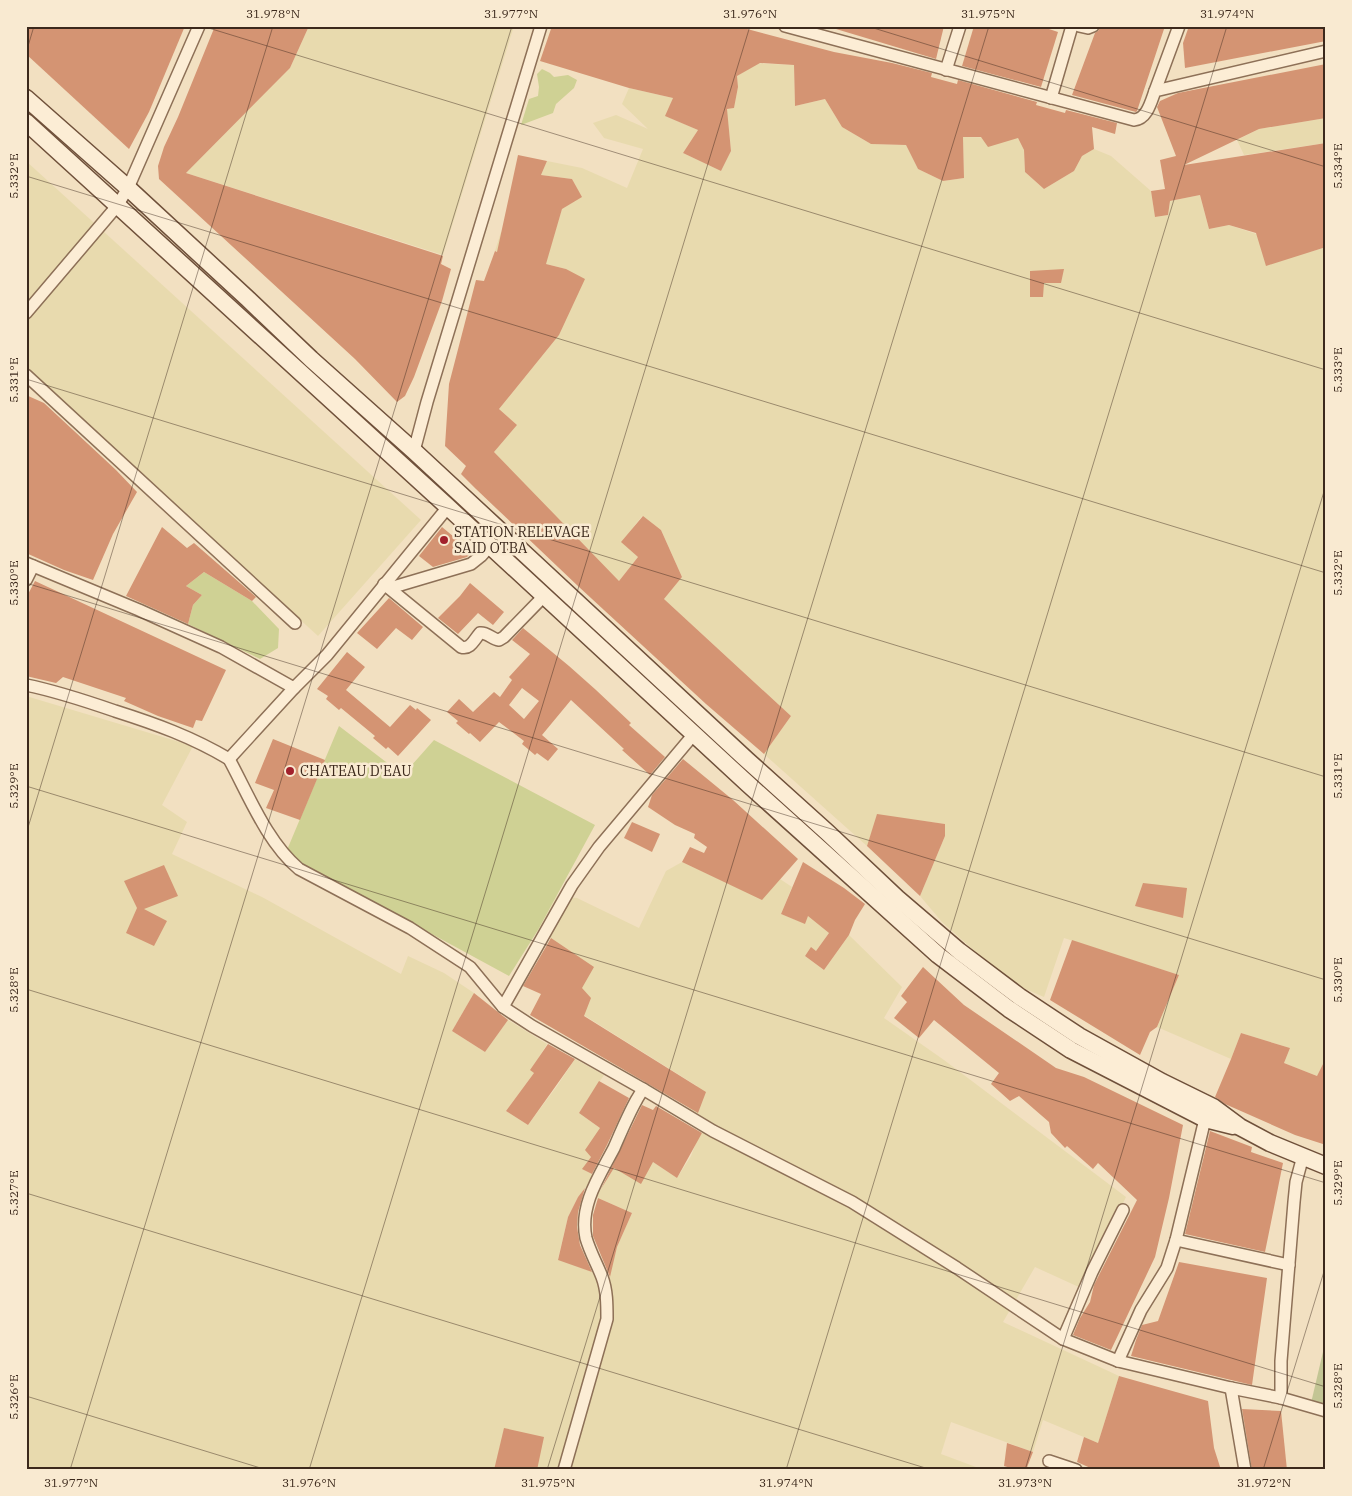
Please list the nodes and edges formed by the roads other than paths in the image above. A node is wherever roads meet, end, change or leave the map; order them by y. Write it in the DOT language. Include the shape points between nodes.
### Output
graph roads {
  1 [pos="199,26"];
  2 [pos="541,26"];
  3 [pos="785,26"];
  4 [pos="960,26"];
  5 [pos="1072,26"];
  6 [pos="1079,26"];
  7 [pos="1092,26"];
  8 [pos="1179,26"];
  9 [pos="1326,51"];
  10 [pos="946,70"];
  11 [pos="1155,91"];
  12 [pos="26,98"];
  13 [pos="1051,98"];
  14 [pos="26,122"];
  15 [pos="128,188"];
  16 [pos="117,206"];
  17 [pos="26,313"];
  18 [pos="26,375"];
  19 [pos="414,451"];
  20 [pos="448,507"];
  21 [pos="490,546"];
  22 [pos="30,564"];
  23 [pos="26,580"];
  24 [pos="387,586"];
  25 [pos="544,596"];
  26 [pos="295,623"];
  27 [pos="26,685"];
  28 [pos="294,688"];
  29 [pos="694,734"];
  30 [pos="229,759"];
  31 [pos="503,1007"];
  32 [pos="644,1089"];
  33 [pos="1204,1120"];
  34 [pos="1240,1127"];
  35 [pos="1303,1156"];
  36 [pos="1326,1166"];
  37 [pos="1123,1210"];
  38 [pos="1176,1240"];
  39 [pos="1289,1265"];
  40 [pos="1062,1339"];
  41 [pos="1118,1361"];
  42 [pos="1231,1388"];
  43 [pos="1281,1398"];
  44 [pos="1326,1411"];
  45 [pos="1049,1461"];
  46 [pos="564,1470"];
  47 [pos="1076,1470"];
  48 [pos="1245,1470"];
  1 -- 15 [label="street"];
  2 -- 19 [label="street"];
  3 -- 10 [label="street"];
  4 -- 10 [label="street"];
  5 -- 13 [label="street"];
  6 -- 7 [label="street"];
  8 -- 11 [label="street"];
  9 -- 11 [label="street"];
  10 -- 13 [label="street"];
  11 -- 13 [label="street" via="1146,113 1137,120"];
  12 -- 15 [label="main road"];
  14 -- 16 [label="main road"];
  15 -- 16 [label="street"];
  15 -- 19 [label="main road"];
  16 -- 17 [label="street"];
  16 -- 20 [label="main road"];
  18 -- 26 [label="street"];
  19 -- 34 [label="main road" via="740,754 959,951 1079,1036 1213,1107"];
  20 -- 21 [label="main road"];
  20 -- 24 [label="street"];
  21 -- 24 [label="street" via="471,564"];
  21 -- 25 [label="main road"];
  22 -- 23 [label="street"];
  22 -- 28 [label="street" via="221,647"];
  24 -- 25 [label="street" via="465,648 480,634 495,640 504,637"];
  24 -- 28 [label="street"];
  25 -- 29 [label="main road"];
  27 -- 30 [label="street" via="166,728"];
  28 -- 30 [label="street"];
  29 -- 31 [label="street" via="598,847"];
  29 -- 33 [label="main road" via="962,974 1071,1050"];
  30 -- 31 [label="street" via="262,822 286,858 299,869 410,928 470,967"];
  31 -- 32 [label="street"];
  32 -- 40 [label="street" via="713,1131 852,1202"];
  32 -- 46 [label="street" via="596,1181 585,1217 586,1237 603,1278 607,1319"];
  33 -- 34 [label="main road"];
  33 -- 38 [label="street"];
  34 -- 35 [label="main road"];
  35 -- 36 [label="main road"];
  35 -- 39 [label="street" via="1296,1182"];
  37 -- 40 [label="street"];
  38 -- 39 [label="street"];
  38 -- 41 [label="street" via="1167,1268 1141,1310"];
  39 -- 43 [label="street"];
  40 -- 41 [label="street"];
  41 -- 42 [label="street"];
  42 -- 43 [label="street"];
  42 -- 48 [label="street"];
  43 -- 44 [label="street"];
  45 -- 47 [label="street"];
}
